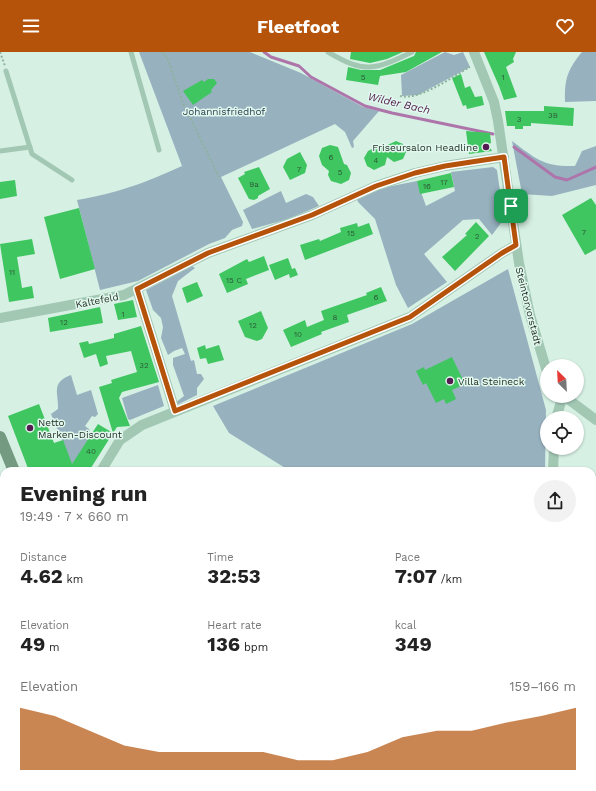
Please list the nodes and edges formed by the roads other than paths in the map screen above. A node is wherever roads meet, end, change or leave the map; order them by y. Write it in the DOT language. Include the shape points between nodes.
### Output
graph roads {
  1 [pos="130,52"];
  2 [pos="328,52"];
  3 [pos="412,52"];
  4 [pos="474,52"];
  5 [pos="6,71"];
  6 [pos="30,148"];
  7 [pos="159,150"];
  8 [pos="0,151"];
  9 [pos="504,155"];
  10 [pos="72,180"];
  11 [pos="516,245"];
  12 [pos="137,289"];
  13 [pos="0,318"];
  14 [pos="543,359"];
  15 [pos="573,403"];
  16 [pos="175,411"];
  17 [pos="596,420"];
  18 [pos="0,437"];
  19 [pos="554,455"];
  20 [pos="12,467"];
  21 [pos="103,467"];
  22 [pos="553,467"];
  1 -- 7 [label="lane"];
  2 -- 3 [label="lane" via="354,66 368,68 380,66"];
  4 -- 9 [label="street, Steintorvorstadt" via="494,102"];
  5 -- 6 [label="lane"];
  6 -- 8 [label="lane"];
  6 -- 10 [label="lane" via="32,154"];
  9 -- 11 [label="street, Steintorvorstadt"];
  9 -- 12 [label="street, Kaltefeld" via="430,169 376,186 312,215 208,253"];
  11 -- 14 [label="street, Steintorvorstadt" via="530,315"];
  11 -- 16 [label="street" via="410,317"];
  12 -- 13 [label="street, Kaltefeld" via="117,296"];
  12 -- 16 [label="street"];
  15 -- 17 [label="street"];
  16 -- 21 [label="street" via="142,425 120,440"];
  18 -- 20 [label="street"];
  19 -- 22 [label="street"];
}
